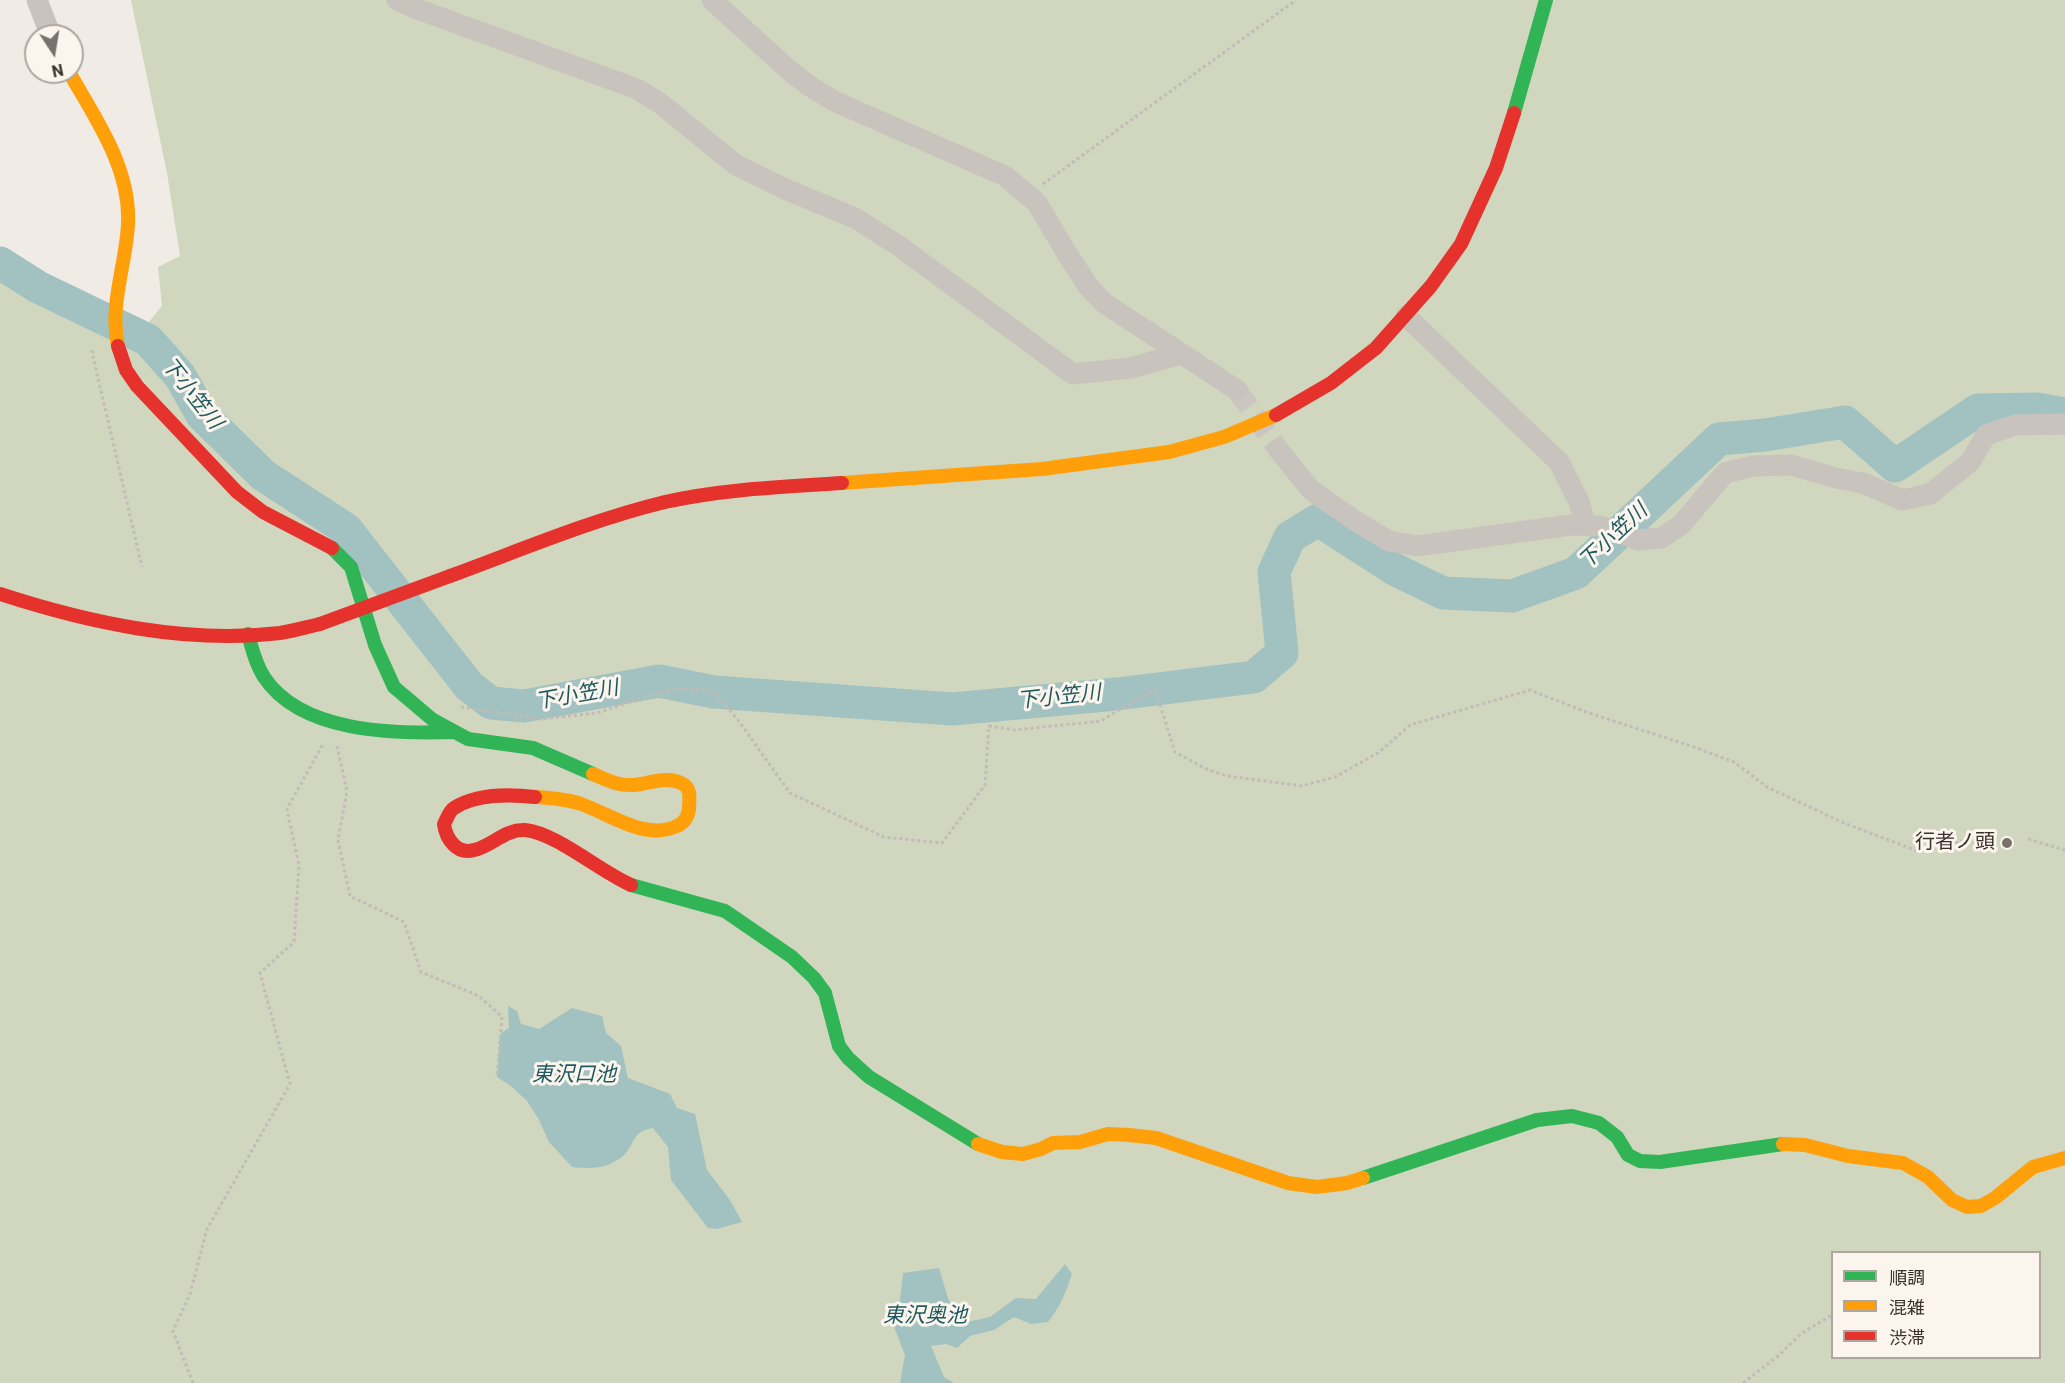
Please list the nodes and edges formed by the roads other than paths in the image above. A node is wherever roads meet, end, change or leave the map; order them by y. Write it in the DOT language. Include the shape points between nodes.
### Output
graph roads {
  1 [pos="37,0"];
  2 [pos="397,0"];
  3 [pos="712,0"];
  4 [pos="1546,0"];
  5 [pos="46,24"];
  6 [pos="75,84"];
  7 [pos="1406,316"];
  8 [pos="1181,354"];
  9 [pos="1237,390"];
  10 [pos="2065,424"];
  11 [pos="1278,449"];
  12 [pos="1586,525"];
  13 [pos="0,594"];
  14 [pos="248,634"];
  15 [pos="453,732"];
  16 [pos="2065,1158"];
  1 -- 5 [label="street"];
  2 -- 8 [label="street" via="638,89 736,165 855,218 899,246 1073,374 1130,368"];
  3 -- 8 [label="street" via="811,87 836,102 1005,176 1037,203 1088,286 1104,303"];
  4 -- 7 [label="street" via="1496,168 1461,244"];
  6 -- 15 [label="street" via="116,161 129,215 116,307 117,343 124,366 137,386 237,492 263,512 336,550 351,567 375,645 394,687"];
  7 -- 12 [label="street" via="1559,462 1580,502"];
  7 -- 14 [label="street, bridge" via="1376,348 1331,383 1285,411 1224,438 1169,452 1042,469 746,489 667,502 595,522 320,624"];
  8 -- 9 [label="street"];
  10 -- 12 [label="street" via="2015,425 1986,435 1970,462 1930,495 1902,500 1863,483 1791,465 1753,466 1725,473 1681,525 1661,538 1638,540"];
  11 -- 12 [label="street" via="1311,490 1389,541 1417,546"];
  13 -- 14 [label="street" via="87,618 162,631"];
  14 -- 15 [label="street" via="258,667 269,684 303,711 339,723 420,734"];
  15 -- 16 [label="street" via="468,739 533,748 616,784 673,780 685,785 690,794 688,816 668,830 637,827 579,803 519,795 471,801 452,809 444,824 445,831 458,849 473,851 510,832 537,832 634,886 725,911 792,957 814,978 825,993 839,1046 869,1077 977,1144 1002,1152 1023,1154 1053,1143 1080,1142 1108,1134 1129,1135 1156,1138 1288,1183 1317,1187 1347,1183 1537,1120 1572,1116 1599,1123 1617,1137 1628,1155 1640,1161 1660,1162 1779,1144 1806,1145 1848,1156 1903,1163 1966,1207 1981,1206 1995,1198 2033,1167"];
}
